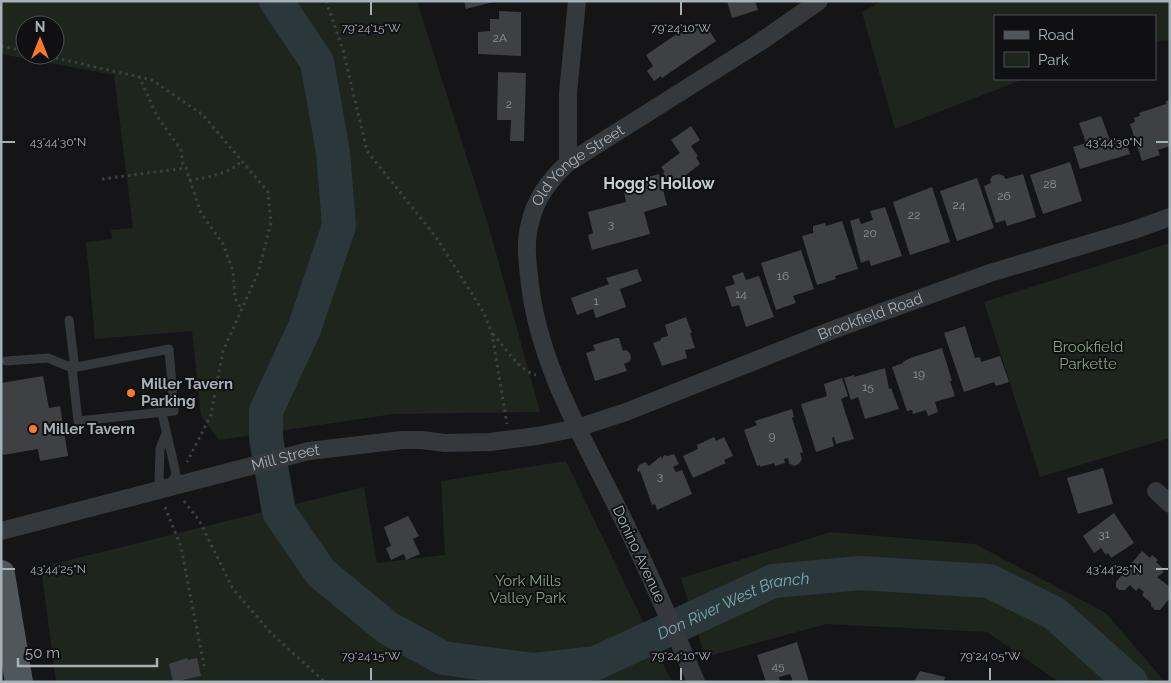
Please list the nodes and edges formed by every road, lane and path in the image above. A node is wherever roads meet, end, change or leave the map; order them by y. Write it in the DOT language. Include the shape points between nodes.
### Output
graph roads {
  1 [pos="326,1"];
  2 [pos="577,1"];
  3 [pos="819,1"];
  4 [pos="1,46"];
  5 [pos="15,49"];
  6 [pos="65,60"];
  7 [pos="139,76"];
  8 [pos="242,161"];
  9 [pos="568,164"];
  10 [pos="186,168"];
  11 [pos="102,179"];
  12 [pos="189,180"];
  13 [pos="1170,217"];
  14 [pos="242,309"];
  15 [pos="69,320"];
  16 [pos="492,334"];
  17 [pos="6,360"];
  18 [pos="72,368"];
  19 [pos="536,375"];
  20 [pos="162,412"];
  21 [pos="577,428"];
  22 [pos="166,433"];
  23 [pos="509,440"];
  24 [pos="177,485"];
  25 [pos="1156,491"];
  26 [pos="1170,504"];
  27 [pos="165,507"];
  28 [pos="1,531"];
  29 [pos="1,574"];
  30 [pos="204,666"];
  31 [pos="19,682"];
  32 [pos="325,682"];
  33 [pos="696,682"];
  1 -- 16 [label="path" via="342,50 367,151 436,237 484,313"];
  2 -- 9 [label="street" via="568,93"];
  3 -- 9 [label="street, Old Yonge Street"];
  4 -- 5 [label="path"];
  6 -- 7 [label="path"];
  7 -- 8 [label="path" via="152,80 204,115"];
  7 -- 10 [label="path" via="157,116 181,150 182,164"];
  8 -- 12 [label="path" via="216,176"];
  8 -- 14 [label="path" via="268,192 270,223 258,273"];
  9 -- 21 [label="street, Old Yonge Street" via="546,188 536,206 527,236 527,253 539,334"];
  10 -- 11 [label="path"];
  10 -- 12 [label="path"];
  12 -- 14 [label="path" via="201,213 223,244 233,271 235,298"];
  13 -- 21 [label="street, Brookfield Road" via="990,273"];
  14 -- 24 [label="path" via="223,351 211,415"];
  15 -- 18 [label="lane"];
  16 -- 19 [label="path" via="520,367"];
  16 -- 23 [label="path"];
  17 -- 18 [label="lane" via="48,358"];
  18 -- 20 [label="lane" via="78,421"];
  18 -- 20 [label="lane" via="169,349 174,411"];
  20 -- 22 [label="lane"];
  21 -- 23 [label="street, Mill Street"];
  21 -- 33 [label="street, Donino Avenue" via="622,516"];
  22 -- 24 [label="lane"];
  22 -- 24 [label="lane" via="160,449 159,480"];
  23 -- 24 [label="street, Mill Street" via="472,443 402,440 309,451"];
  24 -- 28 [label="street, Mill Street"];
  24 -- 32 [label="path" via="184,502 199,520 233,589 272,634"];
  25 -- 26 [label="street"];
  27 -- 30 [label="path" via="181,547"];
  29 -- 31 [label="main road"];
}
